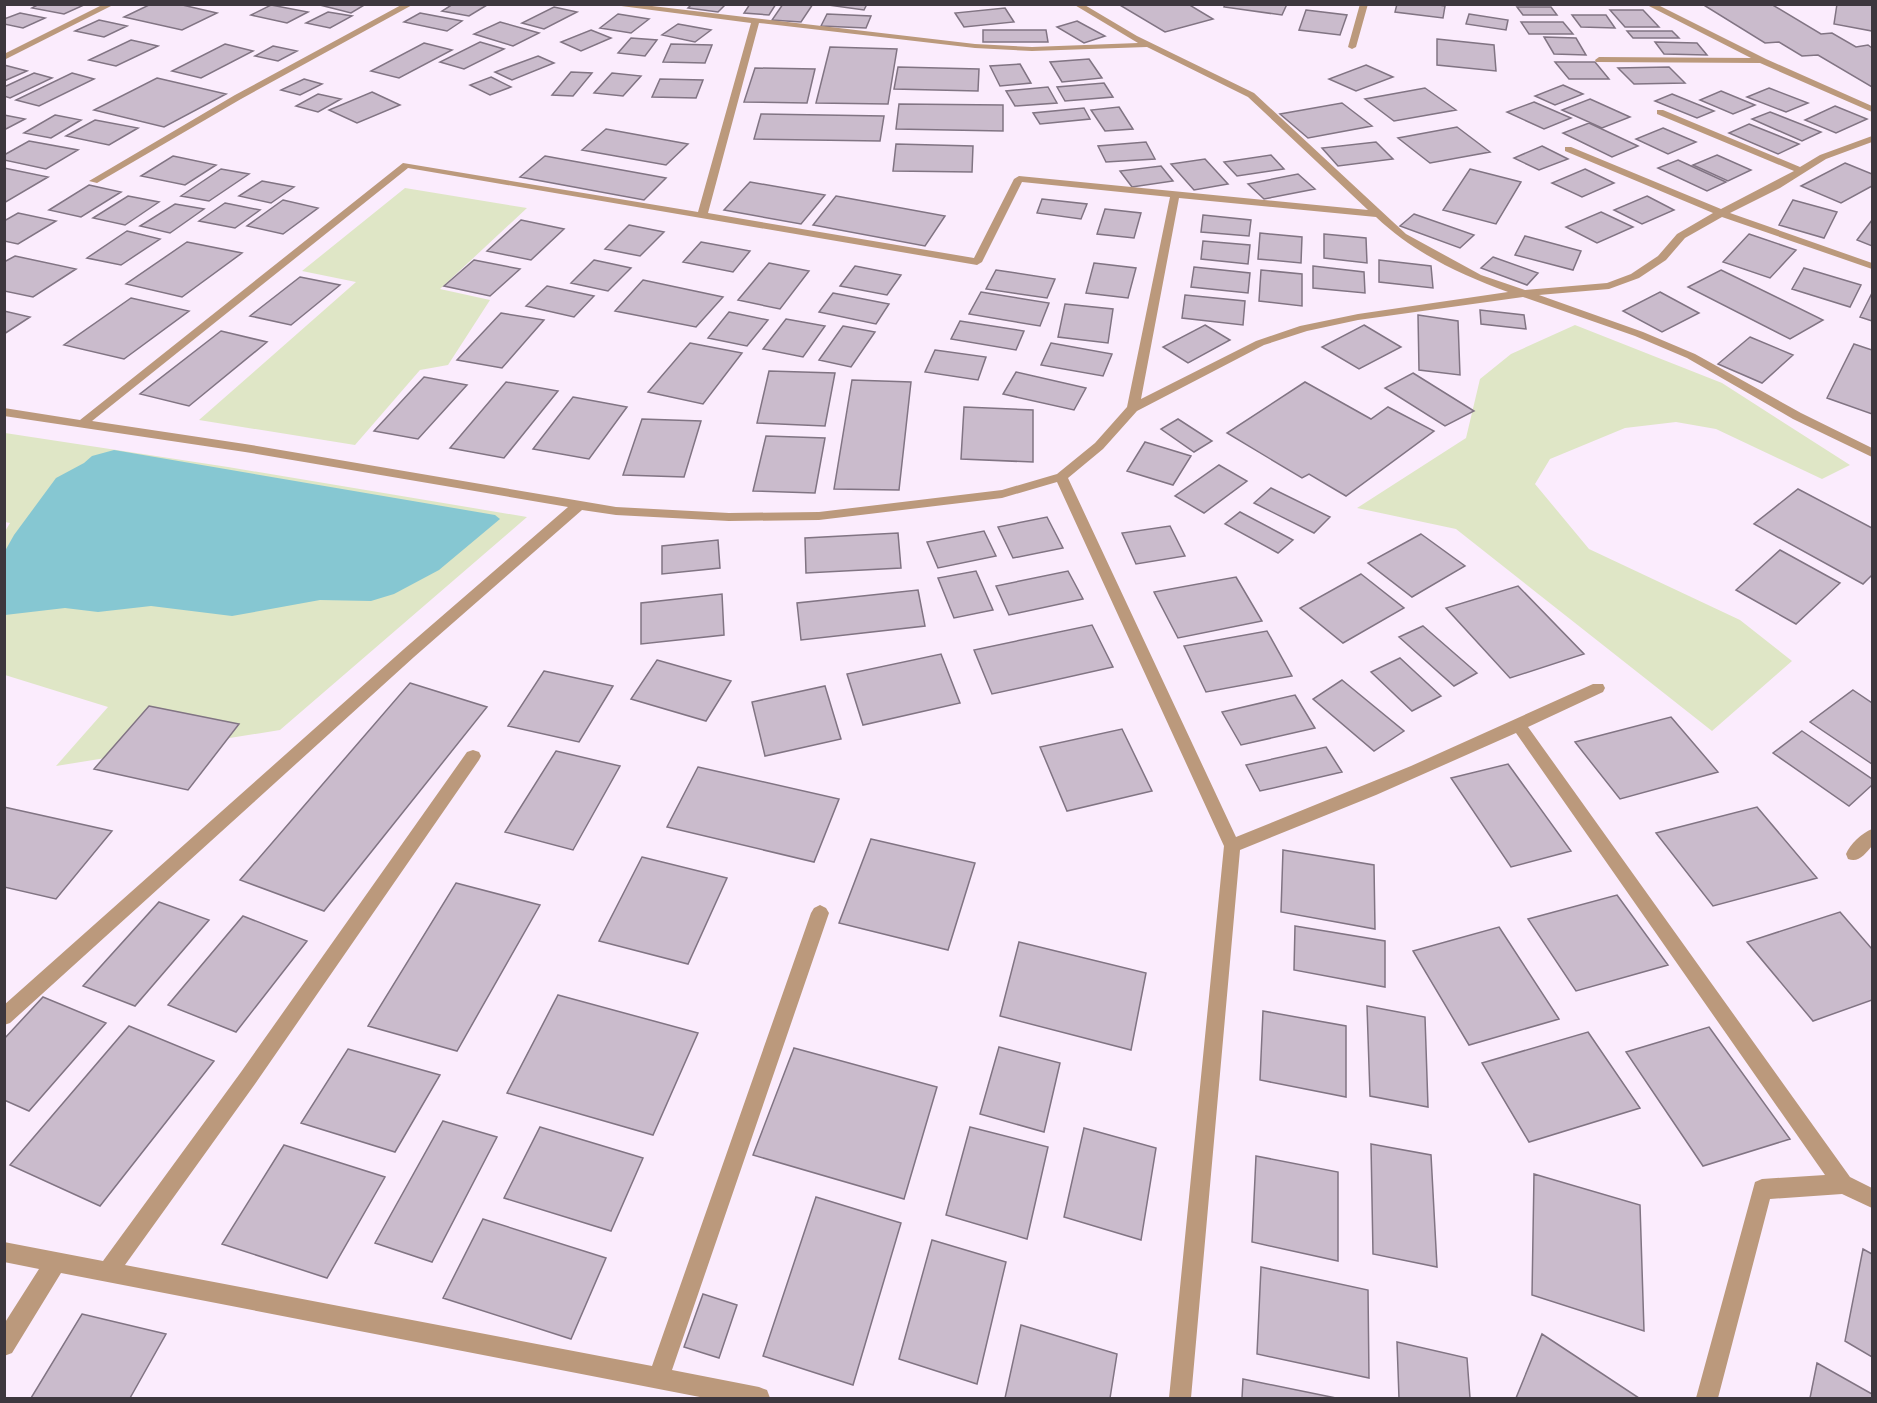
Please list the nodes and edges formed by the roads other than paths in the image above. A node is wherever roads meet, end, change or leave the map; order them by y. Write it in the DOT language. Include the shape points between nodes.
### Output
graph roads {
  1 [pos="111,4"];
  2 [pos="410,4"];
  3 [pos="610,4"];
  4 [pos="1077,4"];
  5 [pos="1364,4"];
  6 [pos="1648,4"];
  7 [pos="755,22"];
  8 [pos="1148,45"];
  9 [pos="1352,47"];
  10 [pos="4,58"];
  11 [pos="1599,60"];
  12 [pos="1763,61"];
  13 [pos="1872,109"];
  14 [pos="1660,112"];
  15 [pos="1872,139"];
  16 [pos="1568,149"];
  17 [pos="1800,171"];
  18 [pos="94,181"];
  19 [pos="1175,194"];
  20 [pos="1721,213"];
  21 [pos="1378,214"];
  22 [pos="702,216"];
  23 [pos="1872,266"];
  24 [pos="1527,294"];
  25 [pos="1133,408"];
  26 [pos="4,412"];
  27 [pos="84,422"];
  28 [pos="1872,453"];
  29 [pos="1061,477"];
  30 [pos="579,505"];
  31 [pos="1598,687"];
  32 [pos="1519,726"];
  33 [pos="473,756"];
  34 [pos="1872,836"];
  35 [pos="1232,846"];
  36 [pos="1854,854"];
  37 [pos="820,913"];
  38 [pos="4,1017"];
  39 [pos="1844,1184"];
  40 [pos="1872,1198"];
  41 [pos="4,1252"];
  42 [pos="55,1263"];
  43 [pos="107,1272"];
  44 [pos="4,1345"];
  45 [pos="658,1379"];
  46 [pos="759,1398"];
  47 [pos="1180,1398"];
  48 [pos="1707,1398"];
  1 -- 10 [label="street"];
  2 -- 18 [label="street"];
  3 -- 7 [label="street"];
  4 -- 8 [label="street"];
  5 -- 9 [label="street"];
  6 -- 12 [label="street"];
  7 -- 8 [label="street" via="975,46 1032,49"];
  7 -- 22 [label="street"];
  8 -- 21 [label="street" via="1251,95"];
  11 -- 12 [label="street"];
  12 -- 13 [label="street"];
  14 -- 17 [label="street"];
  15 -- 17 [label="street" via="1841,149"];
  16 -- 20 [label="street"];
  17 -- 20 [label="street"];
  19 -- 21 [label="street"];
  19 -- 22 [label="street" via="1019,179 976,262"];
  19 -- 25 [label="street"];
  20 -- 23 [label="street"];
  20 -- 24 [label="street" via="1680,236 1662,258 1635,276 1609,285"];
  21 -- 24 [label="street" via="1402,236 1433,255 1477,277"];
  22 -- 27 [label="street" via="406,165"];
  24 -- 25 [label="street" via="1304,328 1260,344"];
  24 -- 28 [label="street" via="1691,356"];
  25 -- 29 [label="street" via="1100,446"];
  26 -- 27 [label="street"];
  27 -- 30 [label="street"];
  29 -- 30 [label="street" via="1002,494 819,516 729,518"];
  29 -- 35 [label="street"];
  30 -- 38 [label="street"];
  31 -- 32 [label="street"];
  32 -- 35 [label="street" via="1319,813"];
  32 -- 39 [label="street"];
  33 -- 43 [label="street"];
  34 -- 36 [label="street"];
  35 -- 47 [label="street"];
  37 -- 45 [label="street"];
  39 -- 40 [label="street"];
  39 -- 48 [label="street" via="1762,1189"];
  41 -- 42 [label="street"];
  42 -- 43 [label="street"];
  42 -- 44 [label="street"];
  43 -- 45 [label="street"];
  45 -- 46 [label="street"];
}
